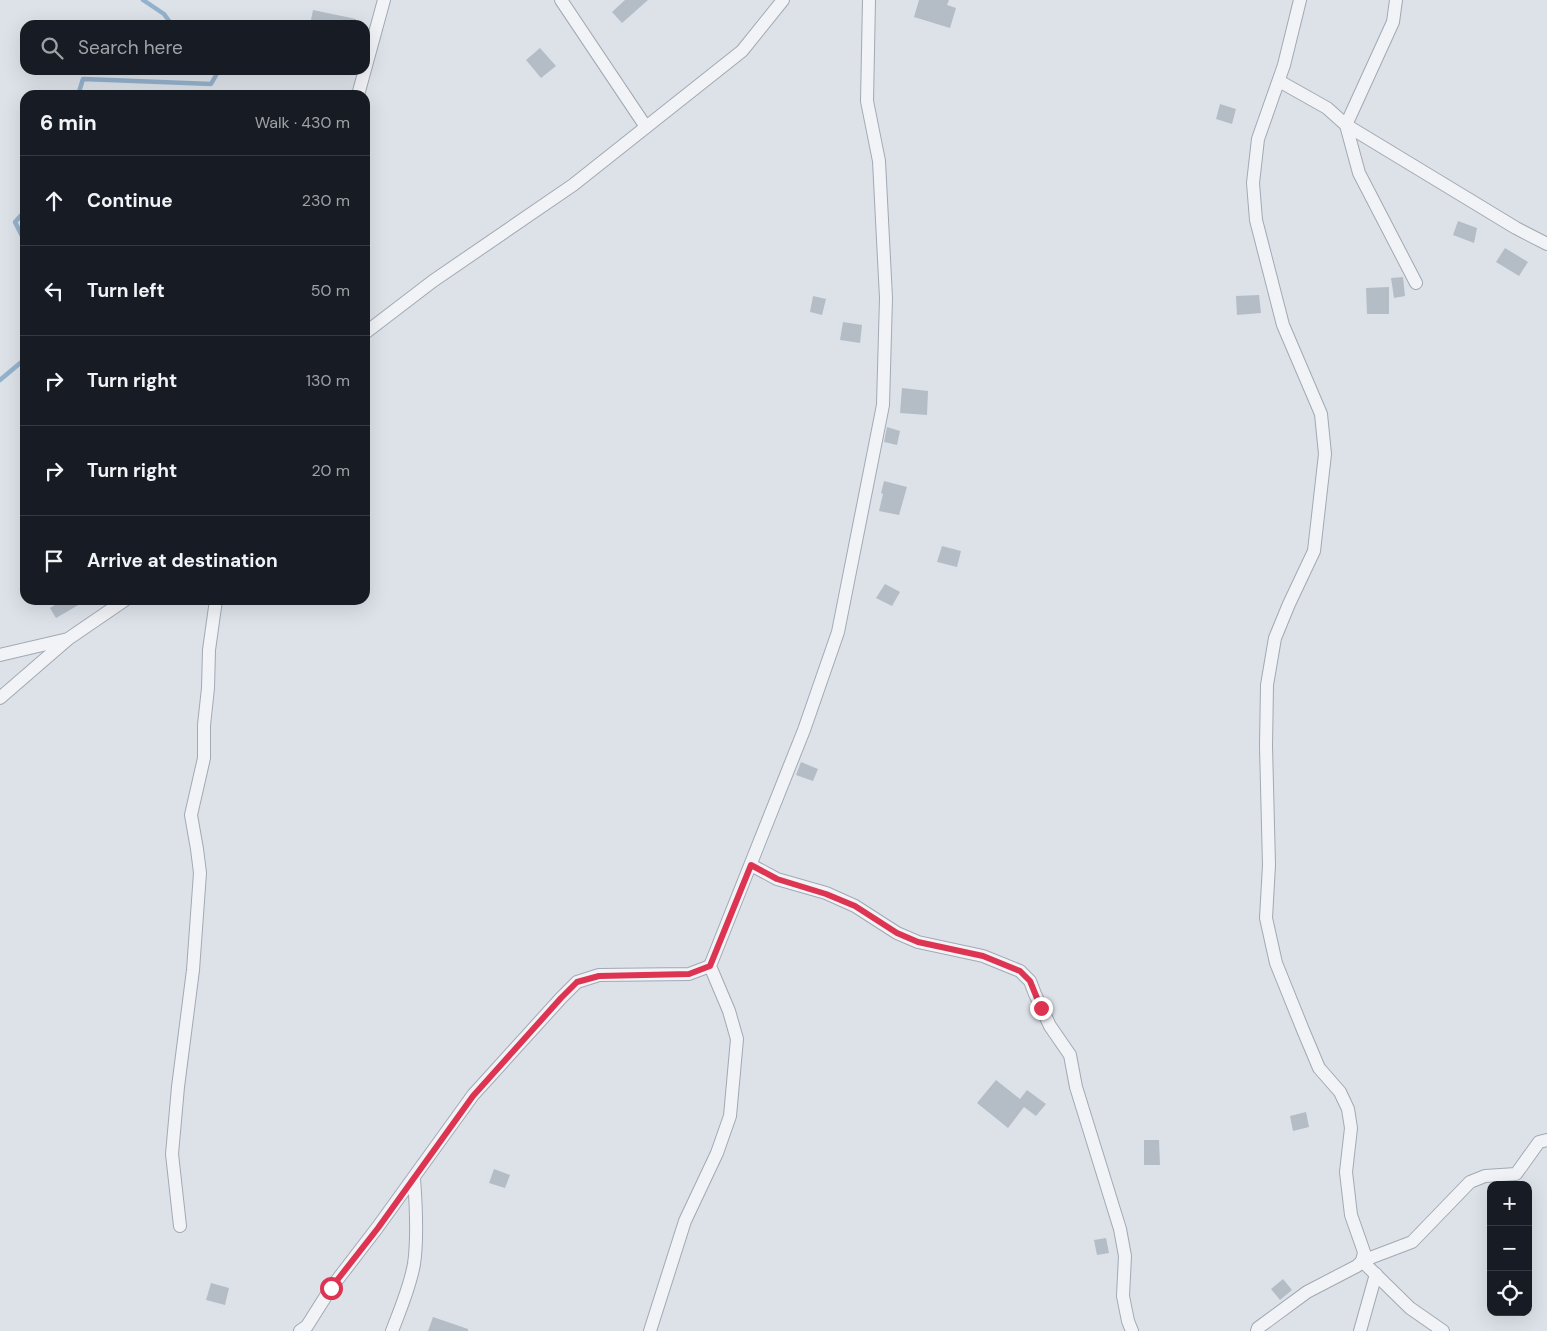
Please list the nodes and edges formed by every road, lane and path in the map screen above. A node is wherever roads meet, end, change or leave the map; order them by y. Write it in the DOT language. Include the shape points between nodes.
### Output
graph roads {
  1 [pos="384,0"];
  2 [pos="561,0"];
  3 [pos="783,0"];
  4 [pos="869,0"];
  5 [pos="1300,0"];
  6 [pos="1396,0"];
  7 [pos="370,51"];
  8 [pos="363,75"];
  9 [pos="1279,81"];
  10 [pos="359,90"];
  11 [pos="1346,125"];
  12 [pos="646,127"];
  13 [pos="1547,244"];
  14 [pos="1416,283"];
  15 [pos="370,327"];
  16 [pos="118,605"];
  17 [pos="215,605"];
  18 [pos="68,639"];
  19 [pos="0,655"];
  20 [pos="0,698"];
  21 [pos="751,865"];
  22 [pos="710,966"];
  23 [pos="1547,1140"];
  24 [pos="414,1178"];
  25 [pos="180,1226"];
  26 [pos="1362,1261"];
  27 [pos="1376,1274"];
  28 [pos="300,1331"];
  29 [pos="392,1331"];
  30 [pos="650,1331"];
  31 [pos="1132,1331"];
  32 [pos="1257,1331"];
  33 [pos="1360,1331"];
  34 [pos="1443,1331"];
  1 -- 7 [label="street"];
  2 -- 12 [label="street"];
  3 -- 12 [label="street" via="742,51"];
  4 -- 21 [label="street" via="867,101 879,162 886,298 882,406 838,632"];
  5 -- 9 [label="street"];
  6 -- 11 [label="street" via="1393,22"];
  8 -- 10 [label="street"];
  9 -- 11 [label="street" via="1327,108"];
  9 -- 26 [label="street" via="1258,139 1253,184 1256,220 1283,325 1321,414 1325,454 1314,552 1275,638 1267,685 1269,865 1266,918 1276,963 1303,1030 1320,1068 1340,1092 1348,1109 1351,1128 1346,1172 1351,1215 1364,1252"];
  11 -- 13 [label="street"];
  11 -- 14 [label="street" via="1359,173"];
  12 -- 15 [label="street" via="573,185"];
  16 -- 18 [label="street"];
  17 -- 25 [label="street" via="209,650 204,758 191,814 200,873 193,970 172,1154"];
  18 -- 19 [label="street"];
  18 -- 20 [label="street"];
  21 -- 22 [label="street"];
  21 -- 31 [label="street" via="777,879 855,906 897,933 918,942 983,956 1020,971 1030,981 1050,1026 1070,1055 1076,1087 1120,1229 1125,1256 1123,1296"];
  22 -- 24 [label="street" via="689,974 599,976 577,982 473,1096"];
  22 -- 30 [label="street" via="729,1010 737,1039 730,1116 717,1153 685,1221"];
  23 -- 26 [label="street" via="1539,1142 1516,1174 1485,1176 1470,1182 1412,1242"];
  24 -- 28 [label="street" via="331,1288 307,1326"];
  24 -- 29 [label="street" via="414,1264"];
  26 -- 27 [label="street"];
  26 -- 32 [label="street" via="1307,1292"];
  27 -- 33 [label="street"];
  27 -- 34 [label="street" via="1410,1308"];
}
